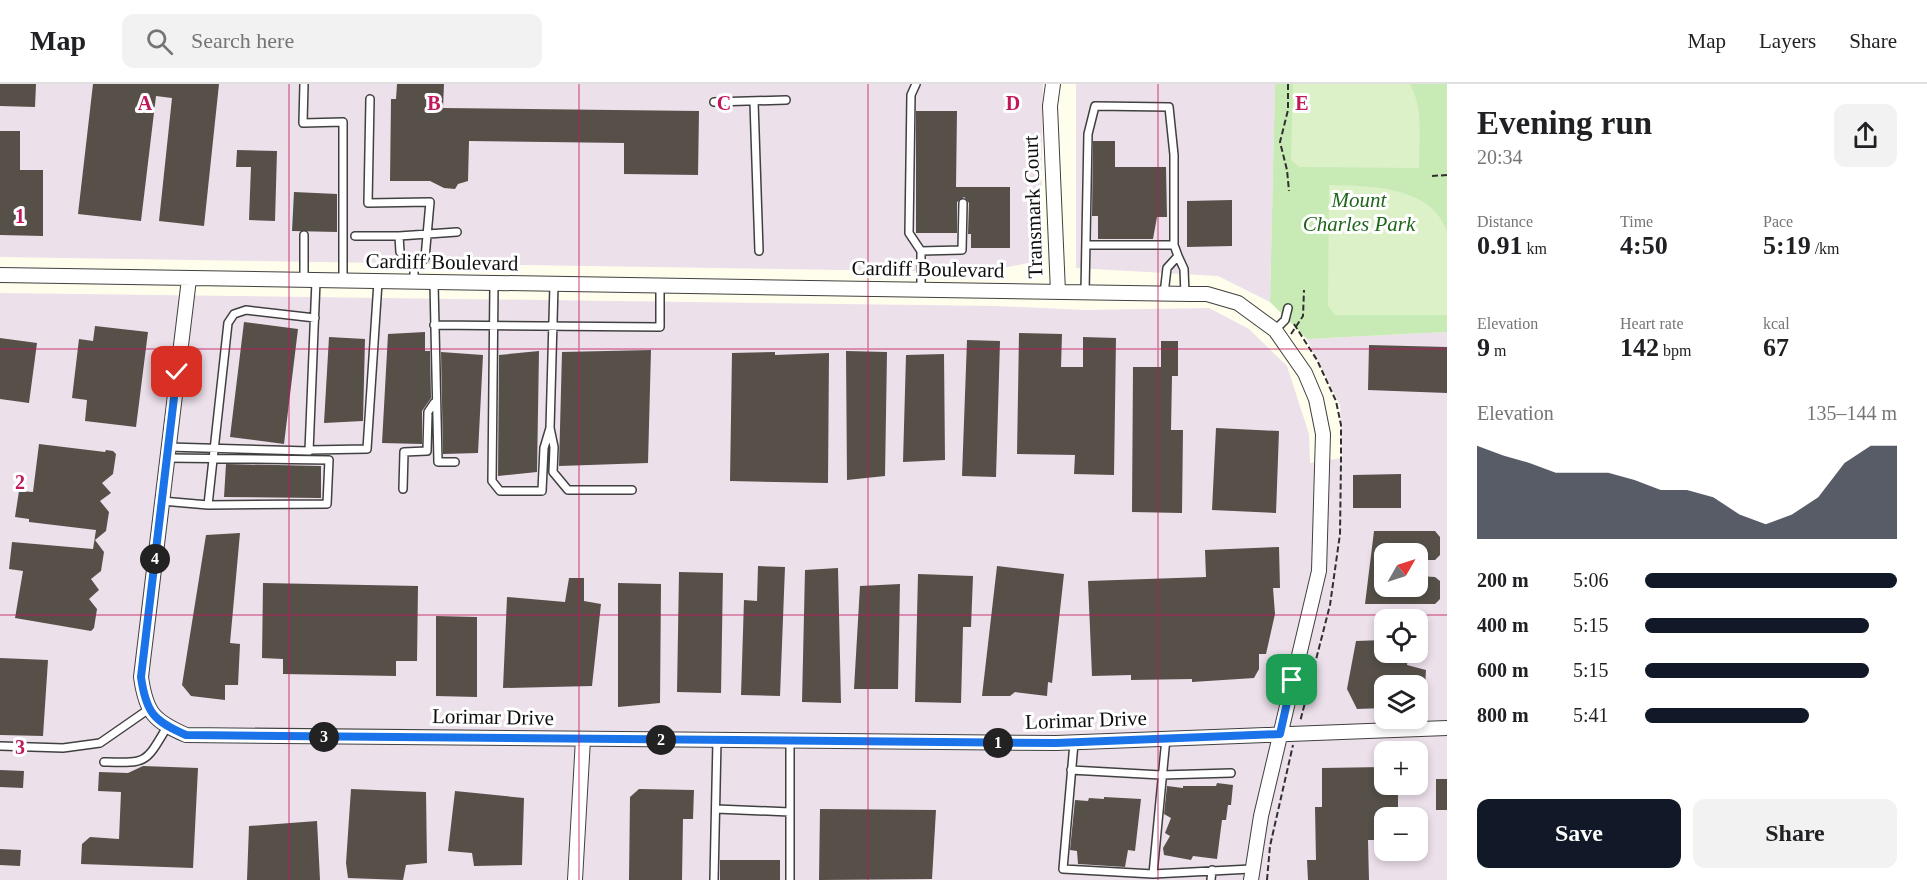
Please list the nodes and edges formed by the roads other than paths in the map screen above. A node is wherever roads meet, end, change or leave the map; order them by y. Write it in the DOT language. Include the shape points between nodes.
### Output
graph roads {
  1 [pos="304,84"];
  2 [pos="916,84"];
  3 [pos="1053,84"];
  4 [pos="370,99"];
  5 [pos="786,100"];
  6 [pos="714,102"];
  7 [pos="754,102"];
  8 [pos="963,204"];
  9 [pos="457,231"];
  10 [pos="427,234"];
  11 [pos="304,235"];
  12 [pos="355,236"];
  13 [pos="399,236"];
  14 [pos="1086,245"];
  15 [pos="1174,245"];
  16 [pos="759,251"];
  17 [pos="921,251"];
  18 [pos="1178,256"];
  19 [pos="0,275"];
  20 [pos="414,276"];
  21 [pos="189,279"];
  22 [pos="310,281"];
  23 [pos="344,282"];
  24 [pos="378,282"];
  25 [pos="434,283"];
  26 [pos="494,284"];
  27 [pos="554,285"];
  28 [pos="660,286"];
  29 [pos="921,290"];
  30 [pos="1058,292"];
  31 [pos="1085,292"];
  32 [pos="1164,294"];
  33 [pos="1185,294"];
  34 [pos="1288,308"];
  35 [pos="315,318"];
  36 [pos="434,325"];
  37 [pos="494,325"];
  38 [pos="552,326"];
  39 [pos="1280,335"];
  40 [pos="434,403"];
  41 [pos="550,428"];
  42 [pos="214,448"];
  43 [pos="309,450"];
  44 [pos="168,452"];
  45 [pos="213,459"];
  46 [pos="455,462"];
  47 [pos="403,489"];
  48 [pos="632,490"];
  49 [pos="162,501"];
  50 [pos="208,504"];
  51 [pos="148,709"];
  52 [pos="167,727"];
  53 [pos="1447,728"];
  54 [pos="1280,734"];
  55 [pos="1166,738"];
  56 [pos="583,739"];
  57 [pos="717,740"];
  58 [pos="790,741"];
  59 [pos="1074,743"];
  60 [pos="0,746"];
  61 [pos="104,762"];
  62 [pos="1071,770"];
  63 [pos="1231,773"];
  64 [pos="1161,775"];
  65 [pos="716,809"];
  66 [pos="790,812"];
  67 [pos="1212,870"];
  68 [pos="1153,874"];
  69 [pos="1251,874"];
  70 [pos="575,880"];
  71 [pos="714,880"];
  72 [pos="790,880"];
  73 [pos="1211,880"];
  1 -- 23 [label="lane" via="303,123 343,122"];
  2 -- 17 [label="lane" via="911,95 909,233"];
  3 -- 30 [label="street, Transmark Court" via="1050,106"];
  4 -- 10 [label="lane" via="368,203 430,202"];
  5 -- 7 [label="lane"];
  6 -- 7 [label="lane"];
  7 -- 16 [label="lane"];
  8 -- 17 [label="lane" via="962,250"];
  9 -- 10 [label="lane"];
  10 -- 13 [label="lane"];
  10 -- 20 [label="lane" via="425,258"];
  11 -- 22 [label="lane"];
  12 -- 13 [label="lane"];
  13 -- 20 [label="lane" via="400,252"];
  14 -- 15 [label="lane"];
  14 -- 15 [label="lane" via="1088,134 1095,106 1169,107 1174,155"];
  14 -- 31 [label="lane"];
  15 -- 18 [label="lane"];
  17 -- 29 [label="lane"];
  18 -- 32 [label="lane" via="1167,268"];
  18 -- 33 [label="lane" via="1184,269"];
  19 -- 21 [label="street, Cardiff Boulevard"];
  20 -- 24 [label="street, Cardiff Boulevard"];
  20 -- 25 [label="street, Cardiff Boulevard"];
  21 -- 22 [label="street, Cardiff Boulevard"];
  21 -- 44 [label="street"];
  22 -- 23 [label="street, Cardiff Boulevard"];
  22 -- 35 [label="lane"];
  23 -- 24 [label="street, Cardiff Boulevard"];
  24 -- 43 [label="lane" via="367,449"];
  25 -- 26 [label="street, Cardiff Boulevard"];
  25 -- 36 [label="lane"];
  26 -- 27 [label="street, Cardiff Boulevard"];
  26 -- 37 [label="lane"];
  27 -- 28 [label="street, Cardiff Boulevard"];
  27 -- 38 [label="lane"];
  28 -- 29 [label="street, Cardiff Boulevard"];
  28 -- 38 [label="lane" via="660,327"];
  29 -- 30 [label="street, Cardiff Boulevard"];
  30 -- 31 [label="street, Cardiff Boulevard"];
  31 -- 32 [label="street, Cardiff Boulevard"];
  32 -- 33 [label="street, Cardiff Boulevard"];
  33 -- 39 [label="street, Cardiff Boulevard" via="1207,294 1238,303"];
  34 -- 39 [label="lane"];
  35 -- 42 [label="lane" via="246,310 234,314 228,323"];
  35 -- 43 [label="lane"];
  36 -- 37 [label="lane"];
  36 -- 40 [label="lane"];
  37 -- 38 [label="lane"];
  37 -- 41 [label="lane" via="492,481 500,491 542,490 544,448"];
  38 -- 41 [label="lane"];
  39 -- 54 [label="street, Cardiff Boulevard" via="1312,388 1321,422 1322,526 1319,571"];
  40 -- 46 [label="lane" via="438,413 438,462"];
  40 -- 47 [label="lane" via="428,412 427,451 404,452"];
  41 -- 48 [label="lane" via="553,472 568,490"];
  42 -- 43 [label="lane"];
  42 -- 44 [label="lane"];
  42 -- 45 [label="lane"];
  44 -- 45 [label="lane"];
  44 -- 49 [label="street"];
  45 -- 50 [label="lane"];
  45 -- 50 [label="lane" via="329,460 327,504"];
  49 -- 50 [label="lane"];
  49 -- 51 [label="street" via="141,677"];
  51 -- 52 [label="street, Lorimar Drive"];
  51 -- 60 [label="lane" via="100,743 63,748"];
  52 -- 56 [label="street, Lorimar Drive" via="186,735"];
  52 -- 61 [label="lane" via="144,760"];
  53 -- 54 [label="street, Lorimar Drive"];
  54 -- 55 [label="street, Lorimar Drive"];
  54 -- 69 [label="street, Cardiff Boulevard"];
  55 -- 59 [label="street, Lorimar Drive"];
  55 -- 64 [label="lane"];
  56 -- 57 [label="street, Lorimar Drive"];
  56 -- 70 [label="street"];
  57 -- 58 [label="street, Lorimar Drive"];
  57 -- 65 [label="lane"];
  58 -- 59 [label="street, Lorimar Drive"];
  58 -- 66 [label="lane"];
  59 -- 62 [label="lane"];
  62 -- 64 [label="lane"];
  62 -- 68 [label="lane" via="1063,869"];
  63 -- 64 [label="lane"];
  64 -- 68 [label="lane"];
  65 -- 66 [label="lane"];
  65 -- 71 [label="lane"];
  66 -- 72 [label="lane"];
  67 -- 68 [label="lane"];
  67 -- 69 [label="lane"];
  67 -- 73 [label="lane"];
}
